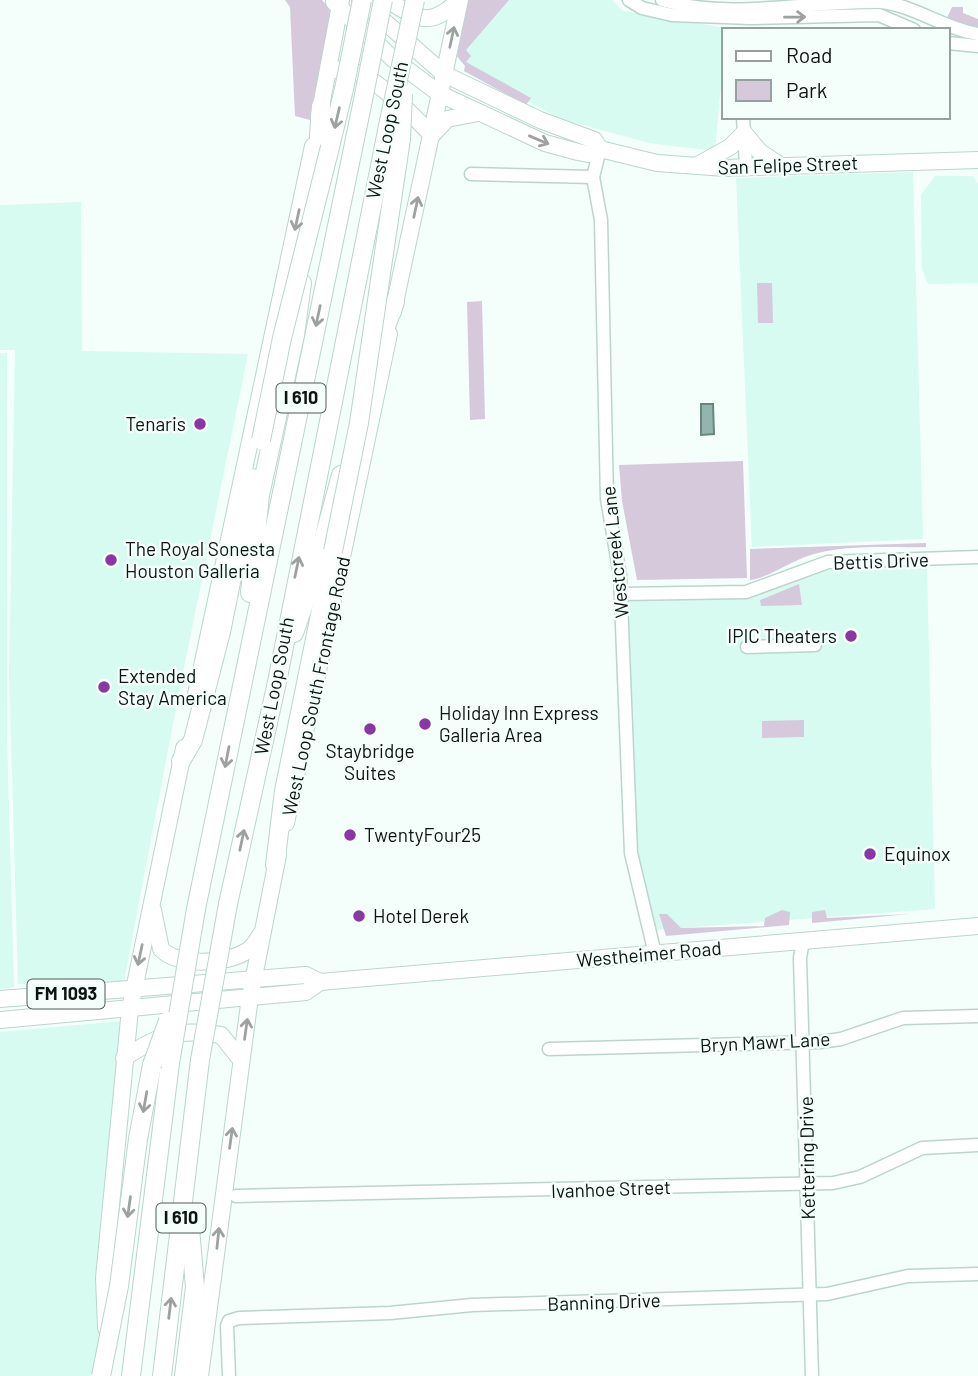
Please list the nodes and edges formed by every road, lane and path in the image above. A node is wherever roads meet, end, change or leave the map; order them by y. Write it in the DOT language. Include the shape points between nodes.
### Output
graph roads {
  1 [pos="361,0"];
  2 [pos="385,0"];
  3 [pos="415,0"];
  4 [pos="460,0"];
  5 [pos="629,0"];
  6 [pos="662,0"];
  7 [pos="338,3"];
  8 [pos="738,14"];
  9 [pos="909,28"];
  10 [pos="978,34"];
  11 [pos="406,39"];
  12 [pos="950,43"];
  13 [pos="978,46"];
  14 [pos="327,74"];
  15 [pos="444,74"];
  16 [pos="440,94"];
  17 [pos="321,106"];
  18 [pos="481,113"];
  19 [pos="743,125"];
  20 [pos="432,135"];
  21 [pos="600,149"];
  22 [pos="978,160"];
  23 [pos="746,166"];
  24 [pos="781,166"];
  25 [pos="694,167"];
  26 [pos="471,174"];
  27 [pos="593,177"];
  28 [pos="395,302"];
  29 [pos="978,556"];
  30 [pos="621,594"];
  31 [pos="815,645"];
  32 [pos="747,647"];
  33 [pos="276,682"];
  34 [pos="240,691"];
  35 [pos="181,761"];
  36 [pos="275,865"];
  37 [pos="152,901"];
  38 [pos="978,926"];
  39 [pos="263,931"];
  40 [pos="803,941"];
  41 [pos="655,954"];
  42 [pos="254,979"];
  43 [pos="320,982"];
  44 [pos="133,988"];
  45 [pos="250,997"];
  46 [pos="0,999"];
  47 [pos="130,1009"];
  48 [pos="89,1013"];
  49 [pos="978,1016"];
  50 [pos="0,1020"];
  51 [pos="804,1043"];
  52 [pos="549,1049"];
  53 [pos="125,1051"];
  54 [pos="241,1060"];
  55 [pos="161,1064"];
  56 [pos="978,1144"];
  57 [pos="186,1177"];
  58 [pos="808,1184"];
  59 [pos="236,1196"];
  60 [pos="978,1274"];
  61 [pos="810,1295"];
  62 [pos="101,1376"];
  63 [pos="108,1376"];
  64 [pos="131,1376"];
  65 [pos="162,1376"];
  66 [pos="184,1376"];
  67 [pos="200,1376"];
  68 [pos="229,1376"];
  69 [pos="812,1376"];
  1 -- 15 [label="main road, San Felipe Street"];
  1 -- 35 [label="highway, one-way, bridge" via="312,230 282,338 221,632 193,740"];
  2 -- 4 [label="main road" via="420,19 445,14"];
  2 -- 34 [label="highway, West Loop South / I 610, one-way, bridge"];
  3 -- 11 [label="highway, West Loop South / I 610, bridge"];
  15 -- 4 [label="main road, West Loop South Frontage Road, one-way"];
  5 -- 8 [label="street" via="661,13"];
  6 -- 8 [label="street"];
  7 -- 14 [label="main road"];
  7 -- 16 [label="main road, San Felipe Street" via="393,59"];
  8 -- 9 [label="street, one-way" via="879,15"];
  8 -- 10 [label="street" via="884,2"];
  33 -- 11 [label="highway, West Loop South / I 610, one-way, bridge"];
  11 -- 36 [label="highway, bridge" via="401,139 359,423 285,791"];
  12 -- 13 [label="street"];
  14 -- 17 [label="main road"];
  14 -- 20 [label="main road" via="350,69 393,96"];
  15 -- 16 [label="main road, West Loop South Frontage Road"];
  15 -- 21 [label="main road, San Felipe Street" via="594,140"];
  16 -- 18 [label="main road, San Felipe Street"];
  16 -- 20 [label="main road, West Loop South Frontage Road"];
  17 -- 34 [label="highway" via="316,184 295,335 260,495"];
  17 -- 35 [label="main road, one-way"];
  18 -- 20 [label="main road" via="447,119"];
  18 -- 21 [label="main road, San Felipe Street, one-way" via="545,143 588,154"];
  19 -- 23 [label="street"];
  19 -- 24 [label="main road" via="761,152"];
  19 -- 25 [label="main road" via="725,150"];
  28 -- 20 [label="main road, West Loop South Frontage Road, one-way"];
  21 -- 25 [label="main road, San Felipe Street" via="637,160"];
  21 -- 27 [label="street, Westcreek Lane"];
  22 -- 24 [label="main road, San Felipe Street"];
  23 -- 24 [label="main road, San Felipe Street"];
  23 -- 25 [label="main road, San Felipe Street"];
  26 -- 27 [label="street"];
  27 -- 30 [label="street, Westcreek Lane" via="601,220 607,499"];
  28 -- 33 [label="highway" via="367,380 313,578"];
  28 -- 36 [label="main road, West Loop South Frontage Road" via="298,776"];
  29 -- 30 [label="street, Bettis Drive" via="828,562 746,592"];
  30 -- 41 [label="street, Westcreek Lane" via="631,853"];
  31 -- 32 [label="street"];
  57 -- 33 [label="highway, West Loop South / I 610, one-way, bridge" via="200,1060 228,904"];
  34 -- 55 [label="highway, West Loop South / I 610, one-way, bridge" via="182,985"];
  35 -- 37 [label="main road"];
  36 -- 39 [label="main road, West Loop South Frontage Road"];
  37 -- 39 [label="main road" via="158,942 174,958 210,960 240,955 255,945"];
  37 -- 44 [label="main road, one-way"];
  38 -- 40 [label="main road, Westheimer Road"];
  39 -- 42 [label="main road, West Loop South Frontage Road"];
  40 -- 41 [label="main road, Westheimer Road"];
  40 -- 51 [label="street, Kettering Drive"];
  41 -- 43 [label="main road, Westheimer Road"];
  42 -- 43 [label="main road, Westheimer Road" via="306,975"];
  42 -- 44 [label="main road, Westheimer Road / FM 1093"];
  42 -- 45 [label="main road, West Loop South Frontage Road"];
  43 -- 45 [label="main road, Westheimer Road" via="306,992"];
  44 -- 46 [label="main road, Westheimer Road / FM 1093"];
  44 -- 47 [label="main road"];
  45 -- 47 [label="main road, Westheimer Road / FM 1093"];
  54 -- 45 [label="main road, West Loop South Frontage Road, one-way"];
  47 -- 48 [label="main road, Westheimer Road / FM 1093"];
  47 -- 53 [label="main road"];
  48 -- 50 [label="main road, Westheimer Road / FM 1093"];
  48 -- 53 [label="main road" via="114,1023"];
  49 -- 51 [label="street, Bryn Mawr Lane" via="903,1018 841,1038"];
  51 -- 52 [label="street, Bryn Mawr Lane"];
  51 -- 58 [label="street, Kettering Drive"];
  53 -- 54 [label="main road" via="169,1033 194,1031 221,1035"];
  53 -- 63 [label="main road" via="104,1278"];
  67 -- 54 [label="main road, West Loop South Frontage Road, one-way"];
  55 -- 62 [label="highway, one-way, bridge" via="138,1139 119,1286"];
  55 -- 64 [label="highway, I 610"];
  56 -- 58 [label="street, Ivanhoe Street" via="922,1148 860,1177"];
  65 -- 57 [label="highway, West Loop South / I 610, one-way"];
  57 -- 66 [label="highway" via="195,1287"];
  58 -- 59 [label="street, Ivanhoe Street"];
  58 -- 61 [label="street, Kettering Drive"];
  60 -- 61 [label="street, Banning Drive" via="908,1276 839,1293"];
  61 -- 68 [label="street, Banning Drive" via="239,1318 229,1321"];
  61 -- 69 [label="street, Kettering Drive"];
}
